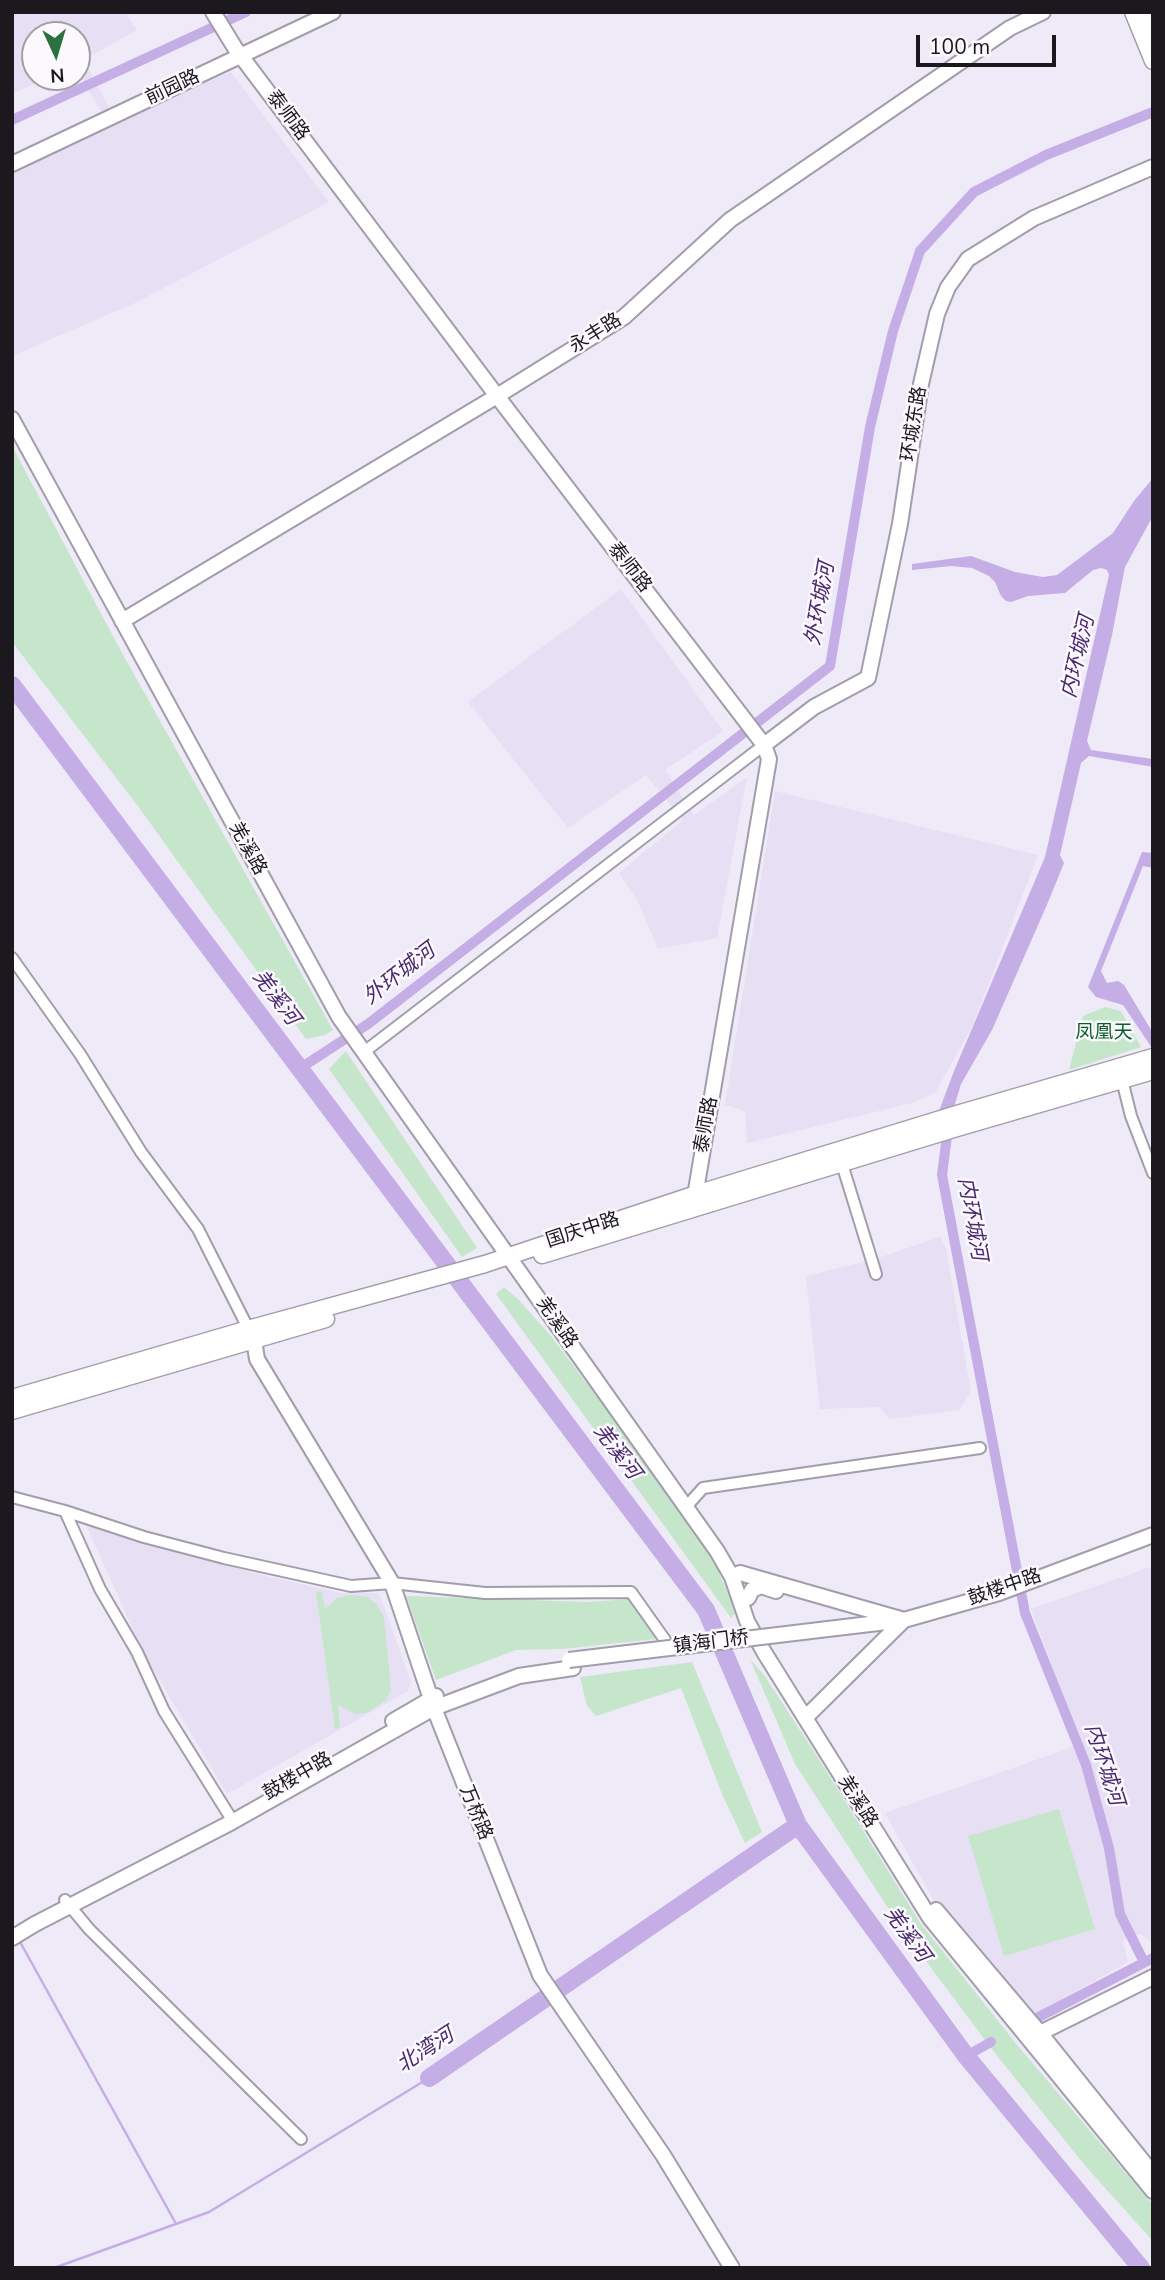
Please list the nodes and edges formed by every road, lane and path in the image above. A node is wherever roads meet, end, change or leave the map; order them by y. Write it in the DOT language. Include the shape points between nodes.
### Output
graph roads {
  1 [pos="213,12"];
  2 [pos="333,12"];
  3 [pos="1043,12"];
  4 [pos="1133,12"];
  5 [pos="1146,12"];
  6 [pos="1153,29"];
  7 [pos="239,52"];
  8 [pos="1153,61"];
  9 [pos="12,164"];
  10 [pos="1153,167"];
  11 [pos="497,396"];
  12 [pos="12,419"];
  13 [pos="122,621"];
  14 [pos="761,740"];
  15 [pos="12,958"];
  16 [pos="364,1052"];
  17 [pos="1153,1057"];
  18 [pos="1153,1071"];
  19 [pos="1122,1080"];
  20 [pos="957,1121"];
  21 [pos="932,1129"];
  22 [pos="842,1164"];
  23 [pos="1153,1173"];
  24 [pos="694,1202"];
  25 [pos="516,1258"];
  26 [pos="876,1274"];
  27 [pos="251,1334"];
  28 [pos="12,1398"];
  29 [pos="12,1411"];
  30 [pos="981,1448"];
  31 [pos="12,1497"];
  32 [pos="689,1503"];
  33 [pos="65,1511"];
  34 [pos="1153,1535"];
  35 [pos="1153,1543"];
  36 [pos="736,1575"];
  37 [pos="392,1583"];
  38 [pos="1019,1588"];
  39 [pos="748,1598"];
  40 [pos="900,1624"];
  41 [pos="859,1629"];
  42 [pos="665,1640"];
  43 [pos="571,1664"];
  44 [pos="432,1703"];
  45 [pos="806,1710"];
  46 [pos="229,1815"];
  47 [pos="68,1903"];
  48 [pos="34,1920"];
  49 [pos="12,1929"];
  50 [pos="12,1938"];
  51 [pos="1153,1977"];
  52 [pos="1034,2036"];
  53 [pos="301,2139"];
  54 [pos="1153,2174"];
  55 [pos="1153,2190"];
  56 [pos="732,2268"];
  1 -- 7 [label="street, 泰师路"];
  2 -- 7 [label="street, 前园路"];
  3 -- 11 [label="street, 永丰路" via="1010,28 730,220 624,317"];
  4 -- 8 [label="main road"];
  5 -- 6 [label="main road"];
  7 -- 9 [label="street, 前园路"];
  7 -- 11 [label="street, 泰师路"];
  10 -- 14 [label="street, 环城东路" via="1034,218 968,259 948,287 921,384 900,524 868,678"];
  11 -- 13 [label="street, 永丰路"];
  11 -- 14 [label="street, 泰师路"];
  12 -- 13 [label="street, 羌溪路"];
  13 -- 16 [label="street, 羌溪路" via="339,1017"];
  14 -- 16 [label="street"];
  14 -- 24 [label="street, 泰师路" via="769,759"];
  15 -- 27 [label="street" via="198,1229"];
  16 -- 25 [label="street, 羌溪路"];
  17 -- 20 [label="main road, 国庆中路"];
  18 -- 19 [label="main road, 国庆中路"];
  19 -- 20 [label="main road, 国庆中路"];
  19 -- 23 [label="street"];
  20 -- 21 [label="main road, 国庆中路"];
  21 -- 22 [label="main road, 国庆中路"];
  21 -- 24 [label="main road, 国庆中路"];
  22 -- 24 [label="main road, 国庆中路"];
  22 -- 26 [label="street"];
  24 -- 25 [label="main road, 国庆中路"];
  25 -- 27 [label="main road, 国庆中路"];
  25 -- 32 [label="street, 羌溪路"];
  27 -- 28 [label="main road"];
  27 -- 29 [label="main road"];
  27 -- 37 [label="street, 万桥路" via="257,1359"];
  30 -- 32 [label="street" via="703,1488"];
  31 -- 33 [label="street"];
  32 -- 36 [label="street, 羌溪路"];
  33 -- 37 [label="street" via="144,1537 284,1572 351,1586"];
  33 -- 46 [label="street" via="164,1711"];
  34 -- 38 [label="street, 鼓楼中路"];
  35 -- 38 [label="street"];
  36 -- 39 [label="street, 羌溪路"];
  36 -- 40 [label="street"];
  36 -- 45 [label="street, 羌溪路" via="747,1621"];
  37 -- 42 [label="street" via="485,1593 631,1592"];
  37 -- 44 [label="street, 万桥路"];
  38 -- 40 [label="street, 镇海门桥" via="950,1616"];
  39 -- 41 [label="street" via="752,1590 761,1587 866,1615"];
  39 -- 45 [label="street, 羌溪路" via="753,1616"];
  40 -- 41 [label="street, 镇海门桥"];
  40 -- 45 [label="street"];
  41 -- 43 [label="street, 镇海门桥, bridge"];
  41 -- 45 [label="street" via="868,1644"];
  43 -- 44 [label="street, 鼓楼中路" via="518,1667"];
  44 -- 46 [label="street, 鼓楼中路"];
  44 -- 47 [label="street" via="232,1822"];
  44 -- 56 [label="street, 万桥路" via="540,1975 663,2155"];
  45 -- 52 [label="street, 羌溪路" via="930,1918"];
  46 -- 47 [label="street, 鼓楼中路"];
  47 -- 48 [label="street, 鼓楼中路"];
  47 -- 53 [label="street"];
  48 -- 49 [label="street"];
  48 -- 50 [label="street"];
  51 -- 52 [label="street"];
  52 -- 54 [label="street, 羌溪路"];
  52 -- 55 [label="street, 羌溪路"];
}
